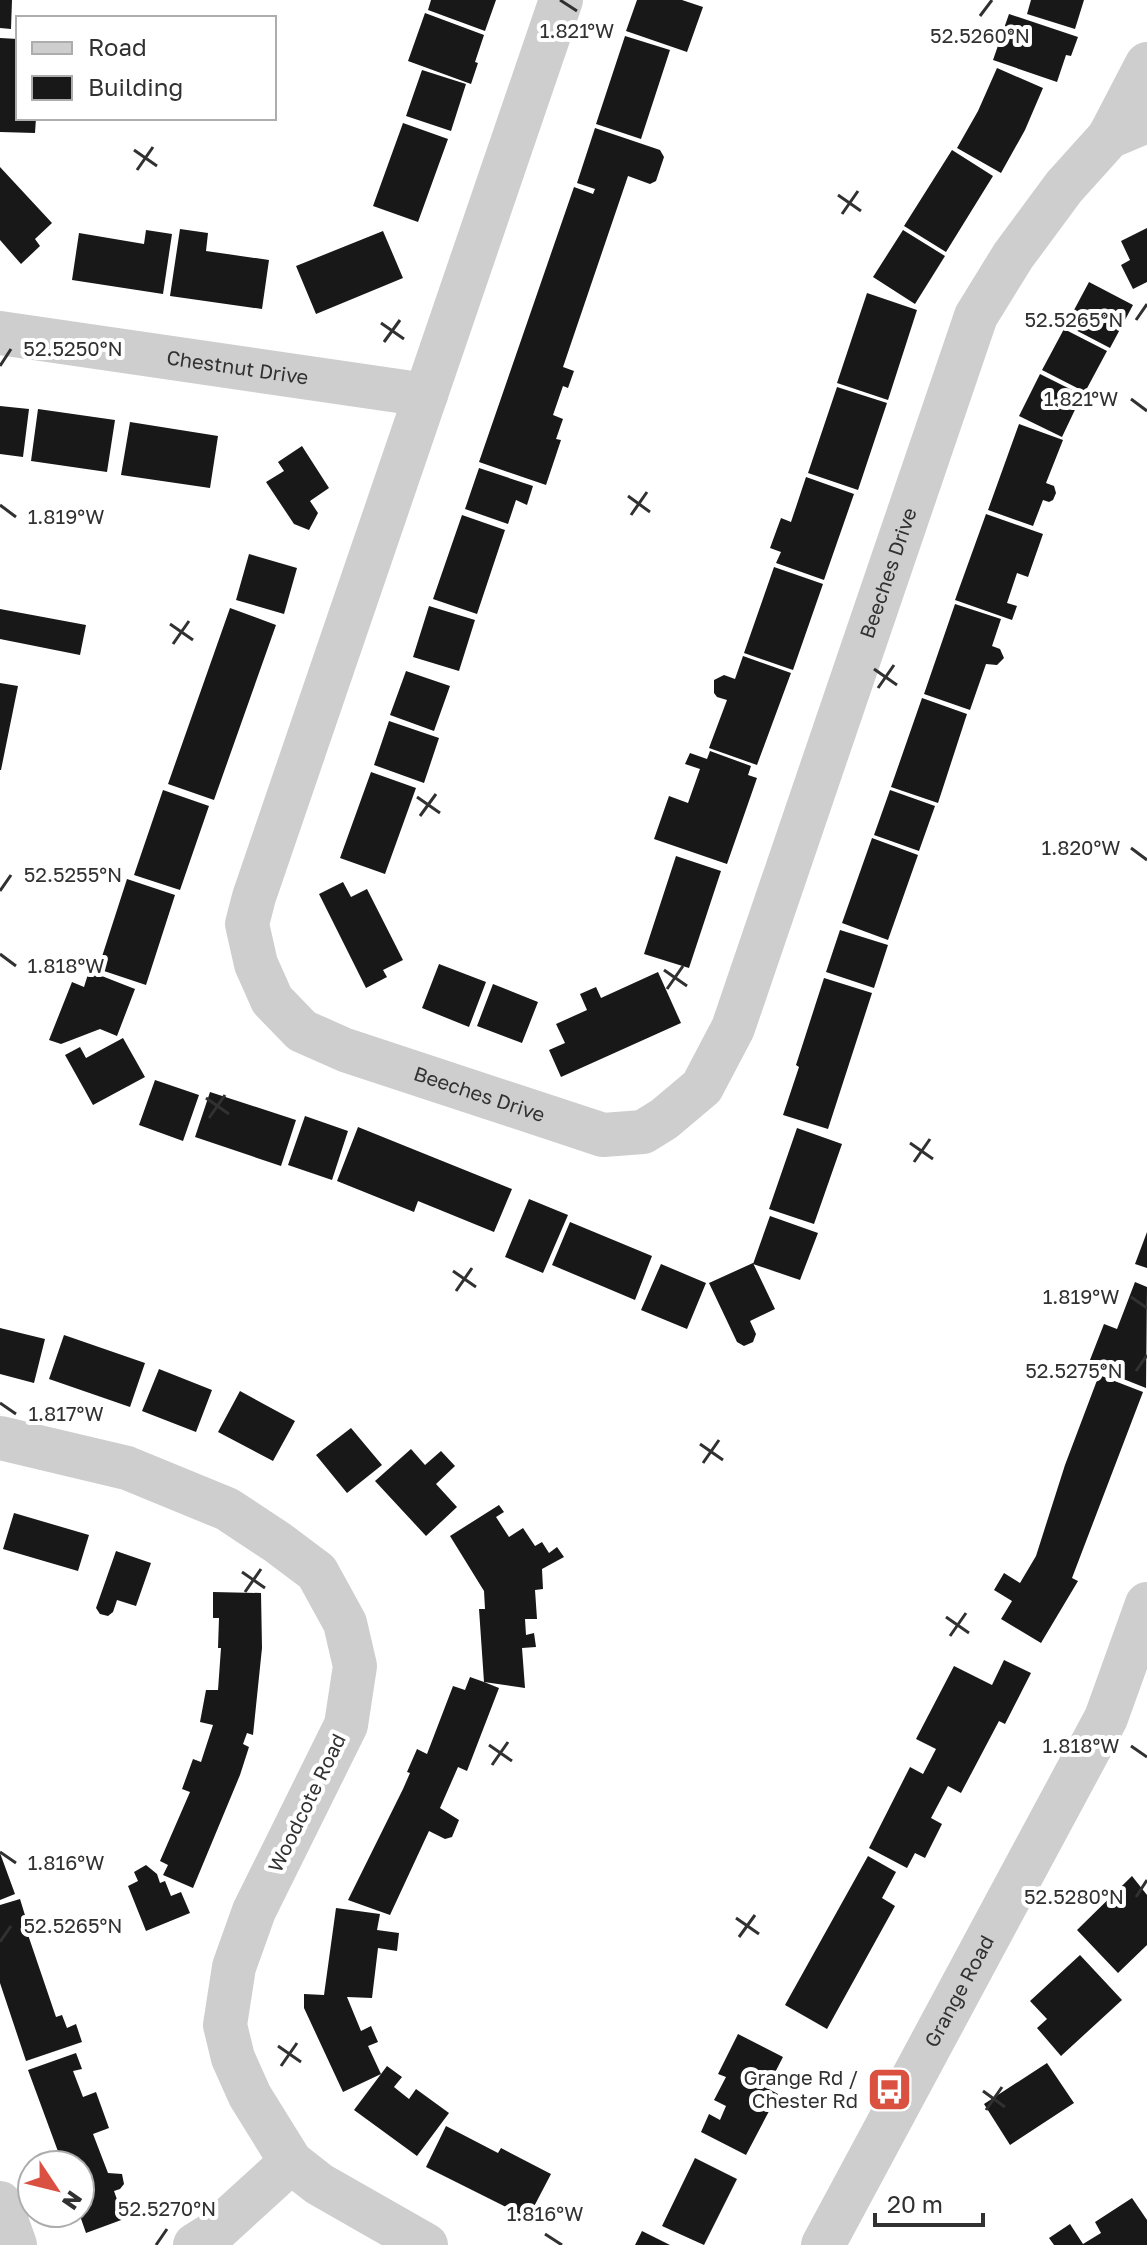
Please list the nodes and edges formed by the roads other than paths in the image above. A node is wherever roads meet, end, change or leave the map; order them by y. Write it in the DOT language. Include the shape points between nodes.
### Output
graph roads {
  1 [pos="561,0"];
  2 [pos="1147,64"];
  3 [pos="1128,129"];
  4 [pos="0,333"];
  5 [pos="426,395"];
  6 [pos="0,1438"];
  7 [pos="1147,1604"];
  8 [pos="291,2162"];
  9 [pos="0,2203"];
  10 [pos="15,2245"];
  11 [pos="195,2245"];
  12 [pos="426,2245"];
  13 [pos="823,2245"];
  1 -- 5 [label="street, Beeches Drive"];
  2 -- 3 [label="street, Beeches Drive"];
  3 -- 5 [label="street, Beeches Drive" via="1064,187 976,316 733,1028 702,1087 643,1132 603,1135 345,1050 302,1031 272,1000 256,964 247,924 254,897"];
  4 -- 5 [label="street, Chestnut Drive"];
  6 -- 8 [label="street, Woodcote Road" via="127,1468 227,1509 317,1572 345,1623 355,1666 346,1725 254,1911 234,1967 225,2025 233,2058"];
  7 -- 13 [label="street, Grange Road" via="1106,1718"];
  8 -- 11 [label="street"];
  8 -- 12 [label="street, Woodcote Road" via="319,2184"];
  9 -- 10 [label="street"];
}
